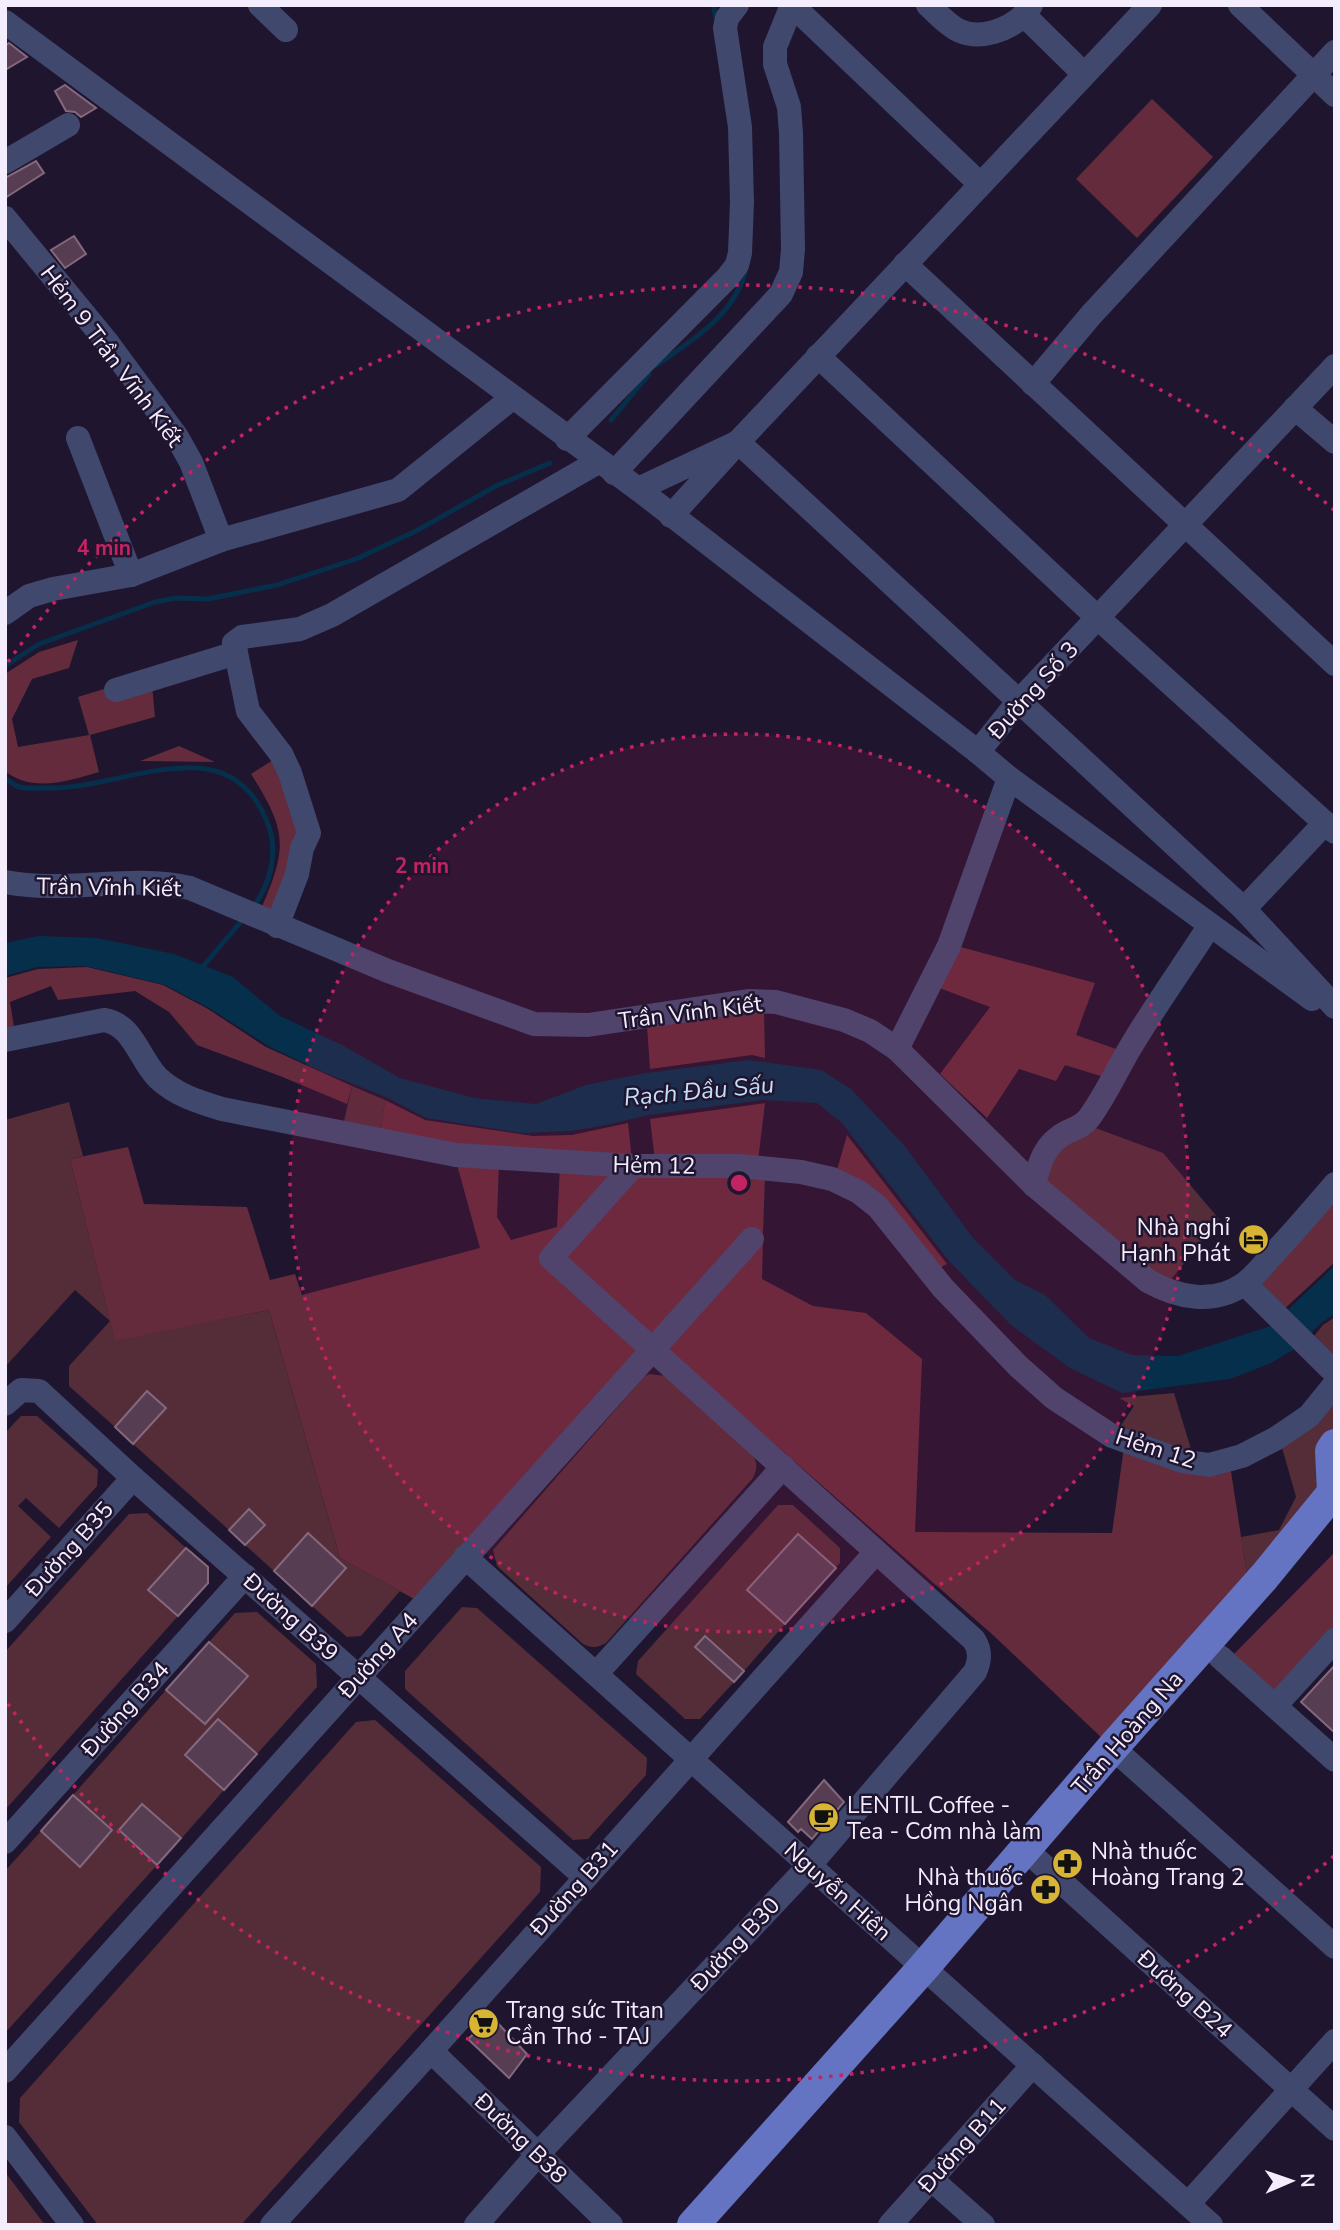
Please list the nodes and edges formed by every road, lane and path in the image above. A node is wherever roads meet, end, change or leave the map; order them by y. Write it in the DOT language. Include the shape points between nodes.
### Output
graph roads {
  1 [pos="260,5"];
  2 [pos="737,5"];
  3 [pos="928,5"];
  4 [pos="1150,5"];
  5 [pos="1240,5"];
  6 [pos="801,8"];
  7 [pos="1027,10"];
  8 [pos="5,22"];
  9 [pos="286,30"];
  10 [pos="1335,52"];
  11 [pos="1084,74"];
  12 [pos="1314,74"];
  13 [pos="1335,95"];
  14 [pos="68,125"];
  15 [pos="5,162"];
  16 [pos="980,184"];
  17 [pos="5,218"];
  18 [pos="905,264"];
  19 [pos="818,356"];
  20 [pos="1335,366"];
  21 [pos="1033,384"];
  22 [pos="512,398"];
  23 [pos="1295,408"];
  24 [pos="78,438"];
  25 [pos="567,439"];
  26 [pos="738,442"];
  27 [pos="1335,442"];
  28 [pos="606,467"];
  29 [pos="638,489"];
  30 [pos="671,516"];
  31 [pos="1186,524"];
  32 [pos="221,540"];
  33 [pos="131,575"];
  34 [pos="5,613"];
  35 [pos="1098,618"];
  36 [pos="236,653"];
  37 [pos="1335,664"];
  38 [pos="116,690"];
  39 [pos="1018,702"];
  40 [pos="978,752"];
  41 [pos="1009,778"];
  42 [pos="1330,827"];
  43 [pos="5,882"];
  44 [pos="1244,909"];
  45 [pos="269,923"];
  46 [pos="1210,925"];
  47 [pos="1335,1007"];
  48 [pos="1335,1015"];
  49 [pos="5,1040"];
  50 [pos="897,1049"];
  51 [pos="633,1166"];
  52 [pos="1335,1184"];
  53 [pos="1034,1185"];
  54 [pos="752,1240"];
  55 [pos="1245,1283"];
  56 [pos="652,1349"];
  57 [pos="1327,1366"];
  58 [pos="1335,1384"];
  59 [pos="5,1404"];
  60 [pos="1335,1445"];
  61 [pos="783,1467"];
  62 [pos="134,1478"];
  63 [pos="1334,1500"];
  64 [pos="876,1552"];
  65 [pos="466,1557"];
  66 [pos="245,1576"];
  67 [pos="5,1621"];
  68 [pos="1335,1640"];
  69 [pos="1220,1657"];
  70 [pos="596,1674"];
  71 [pos="358,1677"];
  72 [pos="1275,1706"];
  73 [pos="1124,1758"];
  74 [pos="690,1759"];
  75 [pos="1335,1760"];
  76 [pos="5,1842"];
  77 [pos="1036,1859"];
  78 [pos="809,1866"];
  79 [pos="584,1876"];
  80 [pos="1335,1947"];
  81 [pos="929,1973"];
  82 [pos="1335,2041"];
  83 [pos="430,2051"];
  84 [pos="1033,2065"];
  85 [pos="5,2071"];
  86 [pos="1290,2090"];
  87 [pos="1335,2129"];
  88 [pos="5,2137"];
  89 [pos="538,2154"];
  90 [pos="931,2179"];
  91 [pos="1188,2204"];
  92 [pos="72,2225"];
  93 [pos="272,2225"];
  94 [pos="476,2225"];
  95 [pos="611,2225"];
  96 [pos="693,2225"];
  97 [pos="712,2225"];
  98 [pos="890,2225"];
  99 [pos="983,2225"];
  100 [pos="1211,2225"];
  1 -- 9 [label="street"];
  2 -- 25 [label="street" via="725,28 740,127 742,202 737,265"];
  3 -- 7 [label="street" via="959,31 978,33 1005,29"];
  4 -- 11 [label="street"];
  5 -- 12 [label="street"];
  6 -- 16 [label="street"];
  6 -- 28 [label="street" via="775,47 791,133 793,250 787,285"];
  7 -- 11 [label="street"];
  8 -- 22 [label="street"];
  10 -- 12 [label="street"];
  11 -- 16 [label="street"];
  12 -- 13 [label="street"];
  12 -- 21 [label="street"];
  14 -- 15 [label="street"];
  16 -- 18 [label="street"];
  17 -- 32 [label="street, Hẻm 9 Trần Vĩnh Kiết" via="107,342 177,437"];
  18 -- 19 [label="street"];
  18 -- 21 [label="street"];
  19 -- 26 [label="street"];
  19 -- 35 [label="street"];
  20 -- 23 [label="street, Đường Số 3"];
  21 -- 31 [label="street"];
  22 -- 25 [label="street"];
  22 -- 32 [label="street" via="398,490"];
  23 -- 27 [label="street"];
  23 -- 31 [label="street, Đường Số 3"];
  24 -- 33 [label="street"];
  25 -- 28 [label="street"];
  26 -- 29 [label="street"];
  26 -- 30 [label="street"];
  26 -- 39 [label="street"];
  28 -- 29 [label="street"];
  28 -- 36 [label="street" via="332,615 300,629 242,637 234,643"];
  29 -- 30 [label="street"];
  30 -- 40 [label="street"];
  31 -- 35 [label="street, Đường Số 3"];
  31 -- 37 [label="street"];
  32 -- 33 [label="street"];
  33 -- 34 [label="street" via="29,596"];
  35 -- 39 [label="street, Đường Số 3"];
  35 -- 42 [label="street"];
  36 -- 38 [label="street"];
  36 -- 45 [label="street" via="248,711 281,754 309,833 297,874"];
  39 -- 40 [label="street, Đường Số 3"];
  39 -- 44 [label="street"];
  40 -- 41 [label="street, Đường Số 3"];
  41 -- 46 [label="street, Đường Số 3"];
  41 -- 50 [label="street" via="948,946"];
  42 -- 44 [label="street"];
  43 -- 45 [label="street, Trần Vĩnh Kiết" via="51,886 170,883"];
  44 -- 47 [label="street"];
  45 -- 50 [label="street, Trần Vĩnh Kiết" via="534,1024 588,1025 748,1001 776,1002 844,1020"];
  46 -- 48 [label="street, Đường Số 3"];
  46 -- 53 [label="street" via="1091,1116 1044,1151"];
  49 -- 51 [label="street, Hẻm 12" via="115,1021 157,1077 175,1091 214,1107 456,1155"];
  50 -- 53 [label="street, Trần Vĩnh Kiết"];
  51 -- 56 [label="street" via="551,1258"];
  51 -- 58 [label="street, Hẻm 12" via="765,1167 832,1179 859,1192 878,1207 943,1288 1054,1398 1112,1436 1182,1461 1209,1465 1242,1456 1308,1416"];
  52 -- 55 [label="street, Trần Vĩnh Kiết"];
  53 -- 55 [label="street, Trần Vĩnh Kiết" via="1148,1281 1168,1292 1206,1297 1225,1294"];
  54 -- 56 [label="street, Đường A4"];
  55 -- 57 [label="street"];
  56 -- 61 [label="street"];
  56 -- 65 [label="street, Đường A4"];
  59 -- 62 [label="street, Đường B39" via="15,1393 39,1391"];
  60 -- 63 [label="main road" via="1331,1451"];
  61 -- 64 [label="street"];
  61 -- 70 [label="street"];
  62 -- 66 [label="street, Đường B39"];
  62 -- 67 [label="street, Đường B35"];
  63 -- 69 [label="main road, Trần Hoàng Na"];
  63 -- 81 [label="main road, Trần Hoàng Na" via="1113,1747"];
  64 -- 74 [label="street, Đường B31"];
  64 -- 78 [label="street, Đường B30" via="974,1640 980,1654 975,1672"];
  65 -- 70 [label="street, Nguyễn Hiền"];
  65 -- 71 [label="street, Đường A4"];
  66 -- 71 [label="street, Đường B39"];
  66 -- 76 [label="street, Đường B34"];
  68 -- 72 [label="street"];
  69 -- 72 [label="street"];
  69 -- 73 [label="main road, Trần Hoàng Na"];
  70 -- 74 [label="street, Nguyễn Hiền"];
  71 -- 79 [label="street, Đường B39"];
  71 -- 85 [label="street, Đường A4"];
  72 -- 75 [label="street"];
  73 -- 77 [label="main road, Trần Hoàng Na"];
  73 -- 80 [label="street"];
  74 -- 78 [label="street, Nguyễn Hiền"];
  74 -- 79 [label="street, Đường B31"];
  77 -- 81 [label="main road, Trần Hoàng Na"];
  77 -- 86 [label="street, Đường B24"];
  78 -- 81 [label="street, Nguyễn Hiền"];
  78 -- 89 [label="street, Đường B30"];
  79 -- 83 [label="street, Đường B31"];
  81 -- 84 [label="street, Nguyễn Hiền"];
  81 -- 96 [label="main road, Trần Hoàng Na"];
  81 -- 97 [label="main road, Trần Hoàng Na"];
  82 -- 86 [label="street"];
  83 -- 89 [label="street, Đường B38"];
  83 -- 93 [label="street, Đường B31"];
  84 -- 90 [label="street, Đường B11"];
  84 -- 91 [label="street, Nguyễn Hiền"];
  86 -- 87 [label="street, Đường B24"];
  86 -- 91 [label="street"];
  88 -- 92 [label="street"];
  89 -- 94 [label="street, Đường B30"];
  89 -- 95 [label="street, Đường B38"];
  90 -- 98 [label="street, Đường B11"];
  90 -- 99 [label="street"];
  91 -- 100 [label="street, Nguyễn Hiền"];
}
